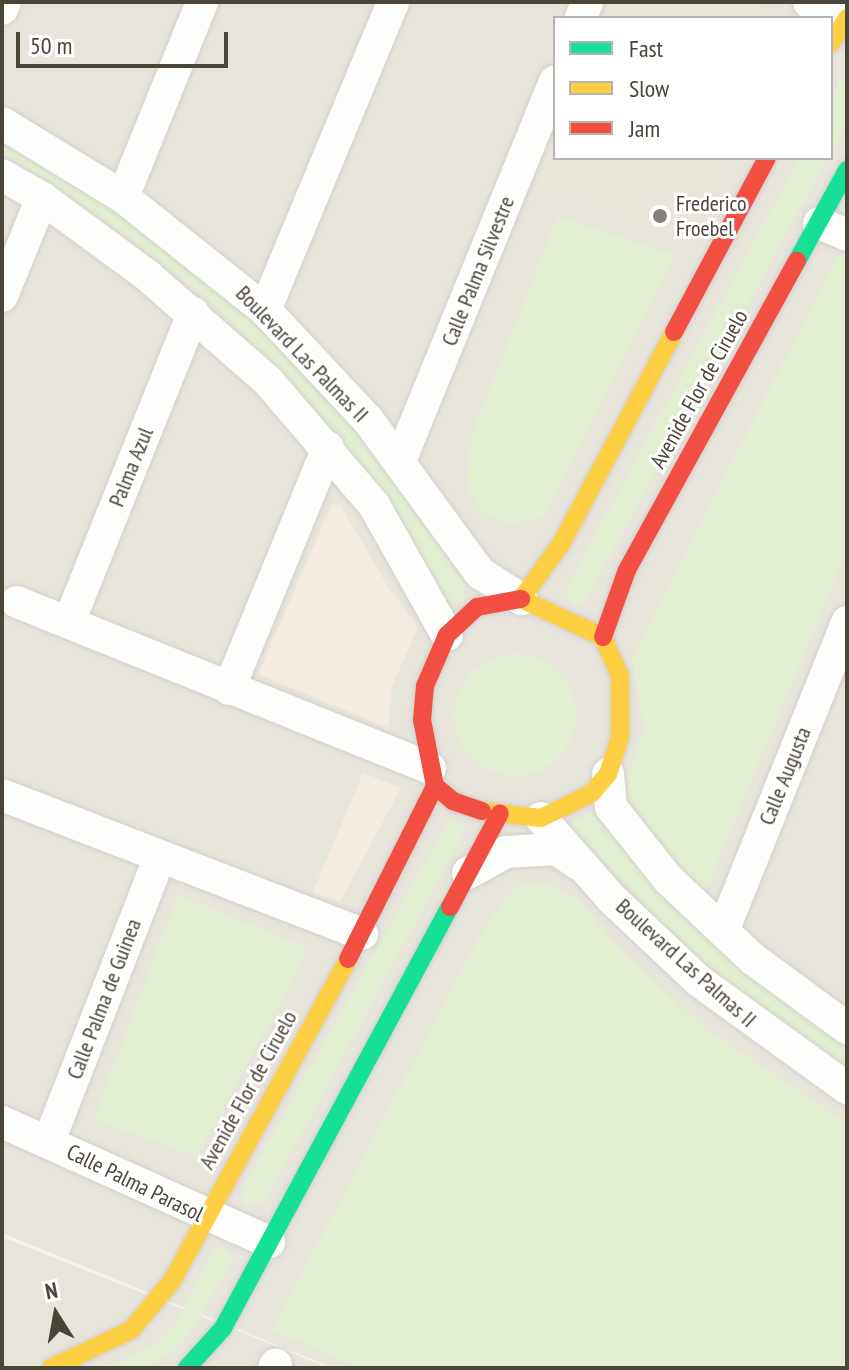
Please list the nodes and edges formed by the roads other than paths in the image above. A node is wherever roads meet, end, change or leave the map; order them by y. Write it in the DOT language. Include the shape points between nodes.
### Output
graph roads {
  1 [pos="5,2"];
  2 [pos="202,2"];
  3 [pos="393,2"];
  4 [pos="809,2"];
  5 [pos="2,9"];
  6 [pos="847,17"];
  7 [pos="833,40"];
  8 [pos="553,86"];
  9 [pos="2,123"];
  10 [pos="766,160"];
  11 [pos="847,170"];
  12 [pos="2,175"];
  13 [pos="123,197"];
  14 [pos="42,198"];
  15 [pos="833,229"];
  16 [pos="2,296"];
  17 [pos="265,310"];
  18 [pos="193,313"];
  19 [pos="328,448"];
  20 [pos="400,461"];
  21 [pos="521,599"];
  22 [pos="17,602"];
  23 [pos="69,622"];
  24 [pos="847,622"];
  25 [pos="447,635"];
  26 [pos="603,637"];
  27 [pos="229,689"];
  28 [pos="608,774"];
  29 [pos="433,777"];
  30 [pos="2,795"];
  31 [pos="500,813"];
  32 [pos="541,818"];
  33 [pos="160,857"];
  34 [pos="585,868"];
  35 [pos="468,873"];
  36 [pos="723,931"];
  37 [pos="362,934"];
  38 [pos="847,1028"];
  39 [pos="847,1088"];
  40 [pos="2,1122"];
  41 [pos="49,1141"];
  42 [pos="205,1217"];
  43 [pos="269,1242"];
  44 [pos="51,1368"];
  45 [pos="187,1368"];
  1 -- 5 [label="street"];
  2 -- 13 [label="street"];
  3 -- 17 [label="street"];
  4 -- 6 [label="street"];
  6 -- 7 [label="main road"];
  8 -- 20 [label="street, Calle Palma Silvestre"];
  9 -- 13 [label="street, Boulevard Las Palmas II"];
  10 -- 21 [label="main road" via="561,544"];
  11 -- 15 [label="main road, Avenide Flor de Ciruelo"];
  12 -- 14 [label="street, Boulevard Las Palmas II"];
  13 -- 17 [label="street, Boulevard Las Palmas II"];
  14 -- 16 [label="street"];
  14 -- 18 [label="street, Boulevard Las Palmas II"];
  15 -- 26 [label="main road, Avenide Flor de Ciruelo" via="627,570"];
  17 -- 20 [label="street, Boulevard Las Palmas II"];
  18 -- 19 [label="street, Boulevard Las Palmas II" via="268,381"];
  18 -- 23 [label="street, Palma Azul"];
  19 -- 25 [label="street, Boulevard Las Palmas II" via="374,505"];
  19 -- 27 [label="street"];
  20 -- 21 [label="street, Boulevard Las Palmas II" via="480,573"];
  21 -- 25 [label="main road" via="477,607"];
  21 -- 26 [label="main road"];
  22 -- 23 [label="street"];
  23 -- 27 [label="street"];
  24 -- 36 [label="street, Calle Augusta"];
  25 -- 29 [label="main road" via="425,686 422,720"];
  26 -- 28 [label="main road" via="620,676 622,706"];
  27 -- 29 [label="street"];
  28 -- 32 [label="main road" via="592,793"];
  28 -- 36 [label="street" via="611,807 668,879"];
  29 -- 31 [label="main road" via="453,801"];
  29 -- 37 [label="main road, Avenide Flor de Ciruelo"];
  30 -- 33 [label="street"];
  31 -- 32 [label="main road"];
  31 -- 35 [label="main road"];
  32 -- 34 [label="street, Boulevard Las Palmas II"];
  33 -- 37 [label="street"];
  33 -- 41 [label="street, Calle Palma de Guinea"];
  34 -- 35 [label="street" via="556,849 506,852"];
  34 -- 39 [label="street, Boulevard Las Palmas II" via="699,981"];
  35 -- 43 [label="main road"];
  36 -- 38 [label="street"];
  37 -- 42 [label="main road, Avenide Flor de Ciruelo"];
  40 -- 41 [label="street, Calle Palma Parasol"];
  41 -- 42 [label="street, Calle Palma Parasol"];
  42 -- 43 [label="street, Calle Palma Parasol"];
  42 -- 44 [label="main road, Avenide Flor de Ciruelo" via="172,1281 131,1330"];
  43 -- 45 [label="main road" via="223,1328"];
}
